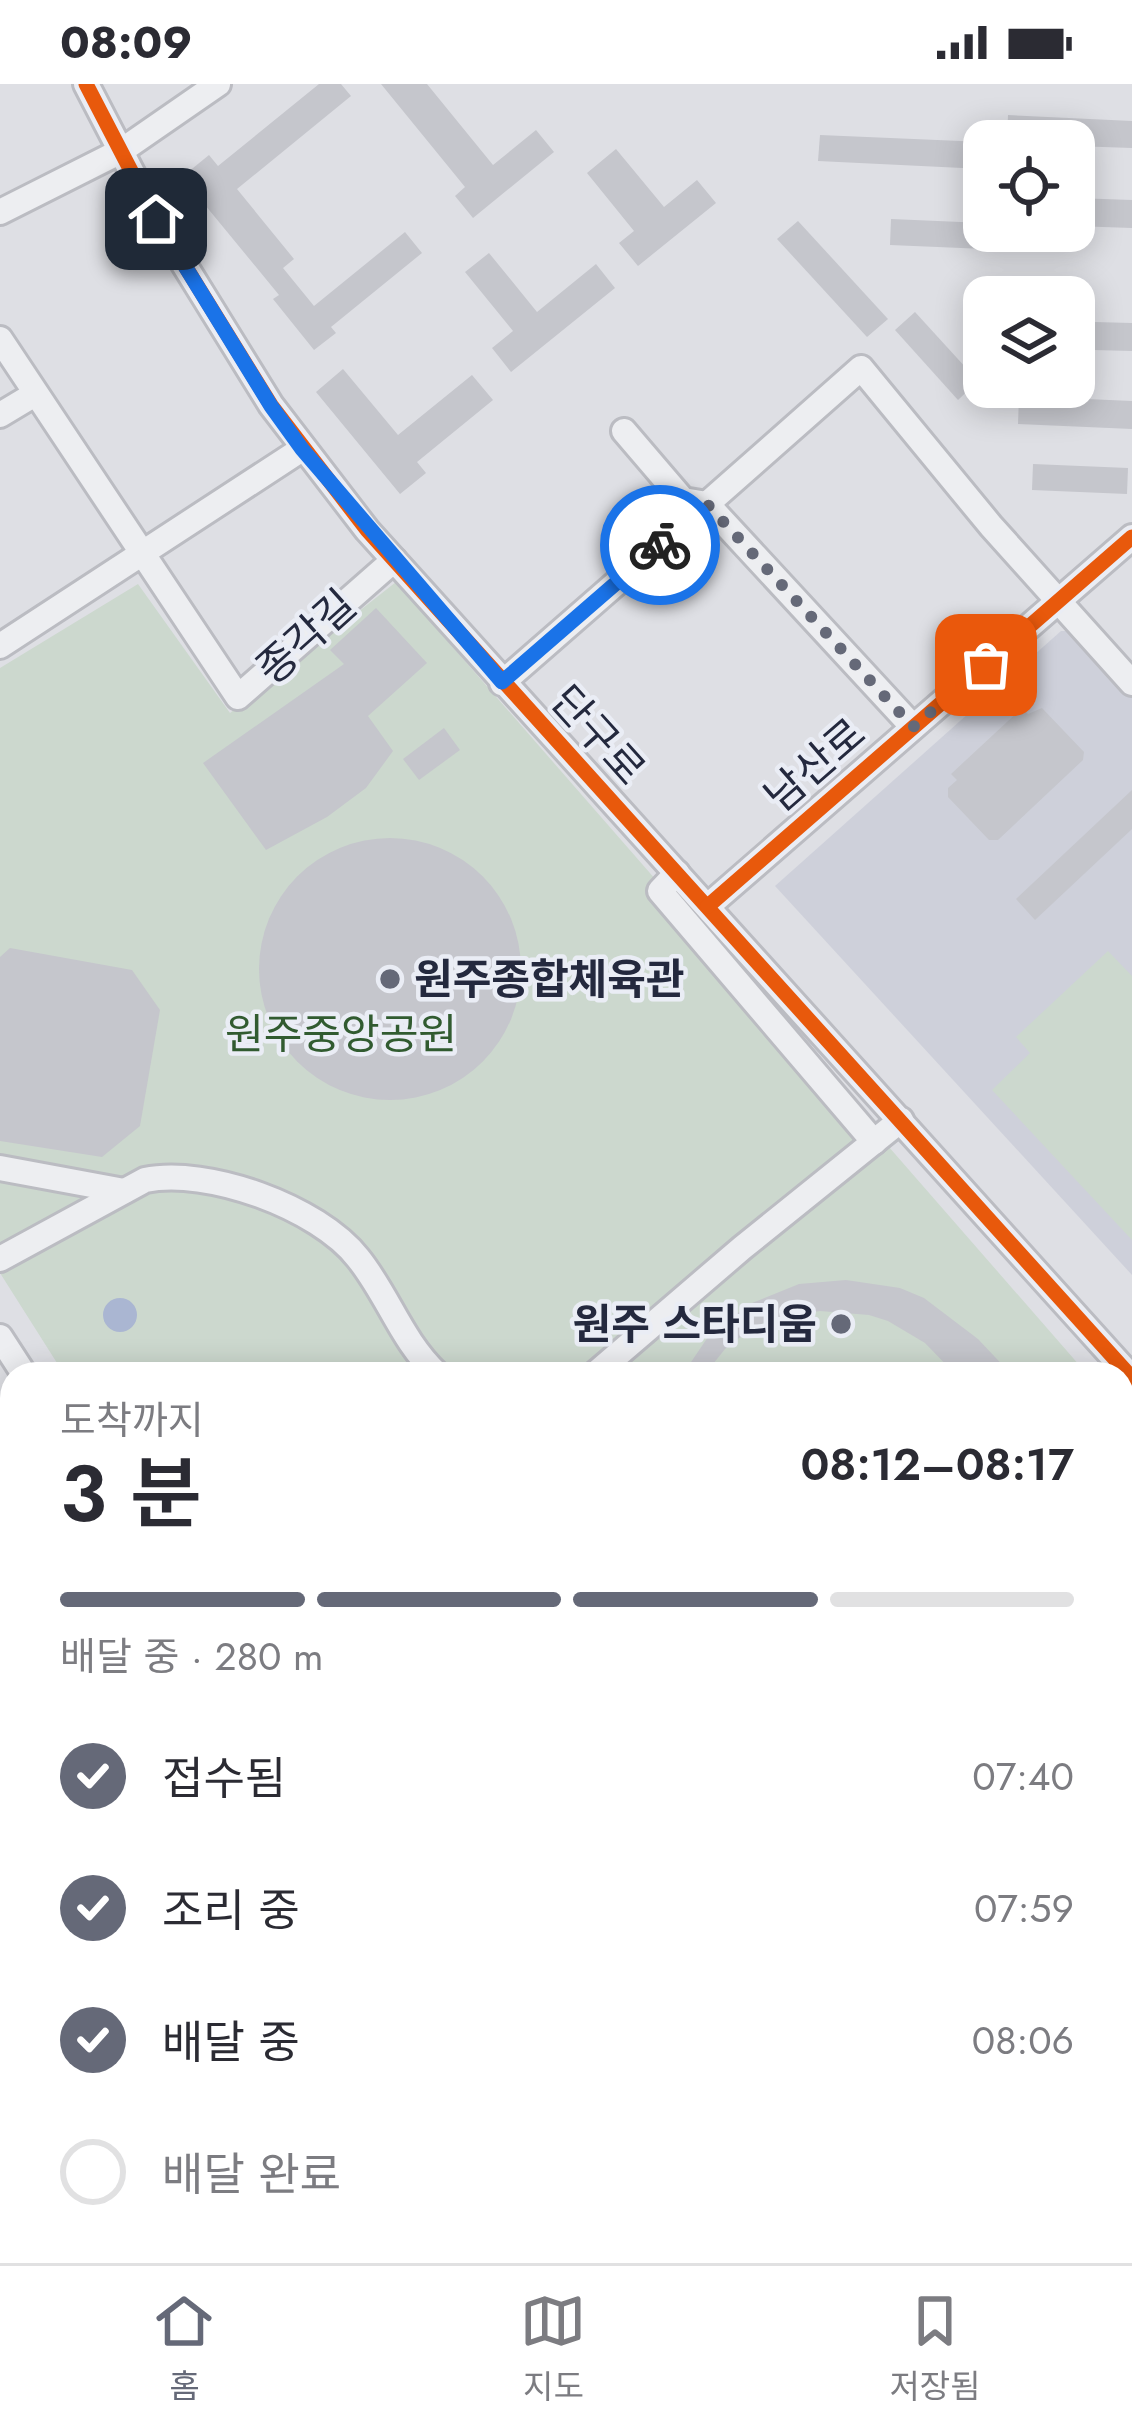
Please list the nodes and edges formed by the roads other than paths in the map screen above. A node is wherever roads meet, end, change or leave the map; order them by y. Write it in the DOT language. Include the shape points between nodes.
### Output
graph roads {
  1 [pos="86,84"];
  2 [pos="218,84"];
  3 [pos="121,151"];
  4 [pos="0,212"];
  5 [pos="0,338"];
  6 [pos="35,394"];
  7 [pos="0,415"];
  8 [pos="624,431"];
  9 [pos="302,449"];
  10 [pos="707,504"];
  11 [pos="1132,537"];
  12 [pos="142,556"];
  13 [pos="394,560"];
  14 [pos="1059,603"];
  15 [pos="0,646"];
  16 [pos="502,682"];
  17 [pos="1132,683"];
  18 [pos="913,727"];
  19 [pos="676,873"];
  20 [pos="708,906"];
  21 [pos="901,1120"];
  22 [pos="874,1142"];
  23 [pos="0,1168"];
  24 [pos="124,1191"];
  25 [pos="0,1259"];
  26 [pos="0,1336"];
  27 [pos="16,1362"];
  28 [pos="426,1362"];
  29 [pos="604,1362"];
  30 [pos="1118,1362"];
  1 -- 3 [label="street, 단구로"];
  2 -- 3 [label="street"];
  3 -- 4 [label="street"];
  3 -- 9 [label="street, 단구로"];
  5 -- 6 [label="street, 종각길"];
  6 -- 7 [label="street"];
  6 -- 12 [label="street, 종각길"];
  8 -- 10 [label="street" via="683,500"];
  9 -- 12 [label="street"];
  9 -- 13 [label="street, 단구로"];
  10 -- 14 [label="street" via="862,368"];
  10 -- 16 [label="street"];
  10 -- 18 [label="street"];
  11 -- 14 [label="street, 남산로"];
  12 -- 13 [label="street, 종각길" via="238,697"];
  12 -- 15 [label="street"];
  13 -- 16 [label="street, 단구로"];
  14 -- 17 [label="street"];
  14 -- 18 [label="street, 남산로"];
  16 -- 19 [label="street, 단구로"];
  18 -- 20 [label="street, 남산로"];
  19 -- 20 [label="street, 단구로"];
  19 -- 22 [label="street" via="660,891"];
  20 -- 21 [label="street, 단구로"];
  21 -- 22 [label="street"];
  21 -- 30 [label="street, 단구로"];
  22 -- 29 [label="street"];
  23 -- 24 [label="street"];
  24 -- 25 [label="street"];
  24 -- 28 [label="street" via="169,1175 312,1218 355,1253"];
  26 -- 27 [label="street"];
}
